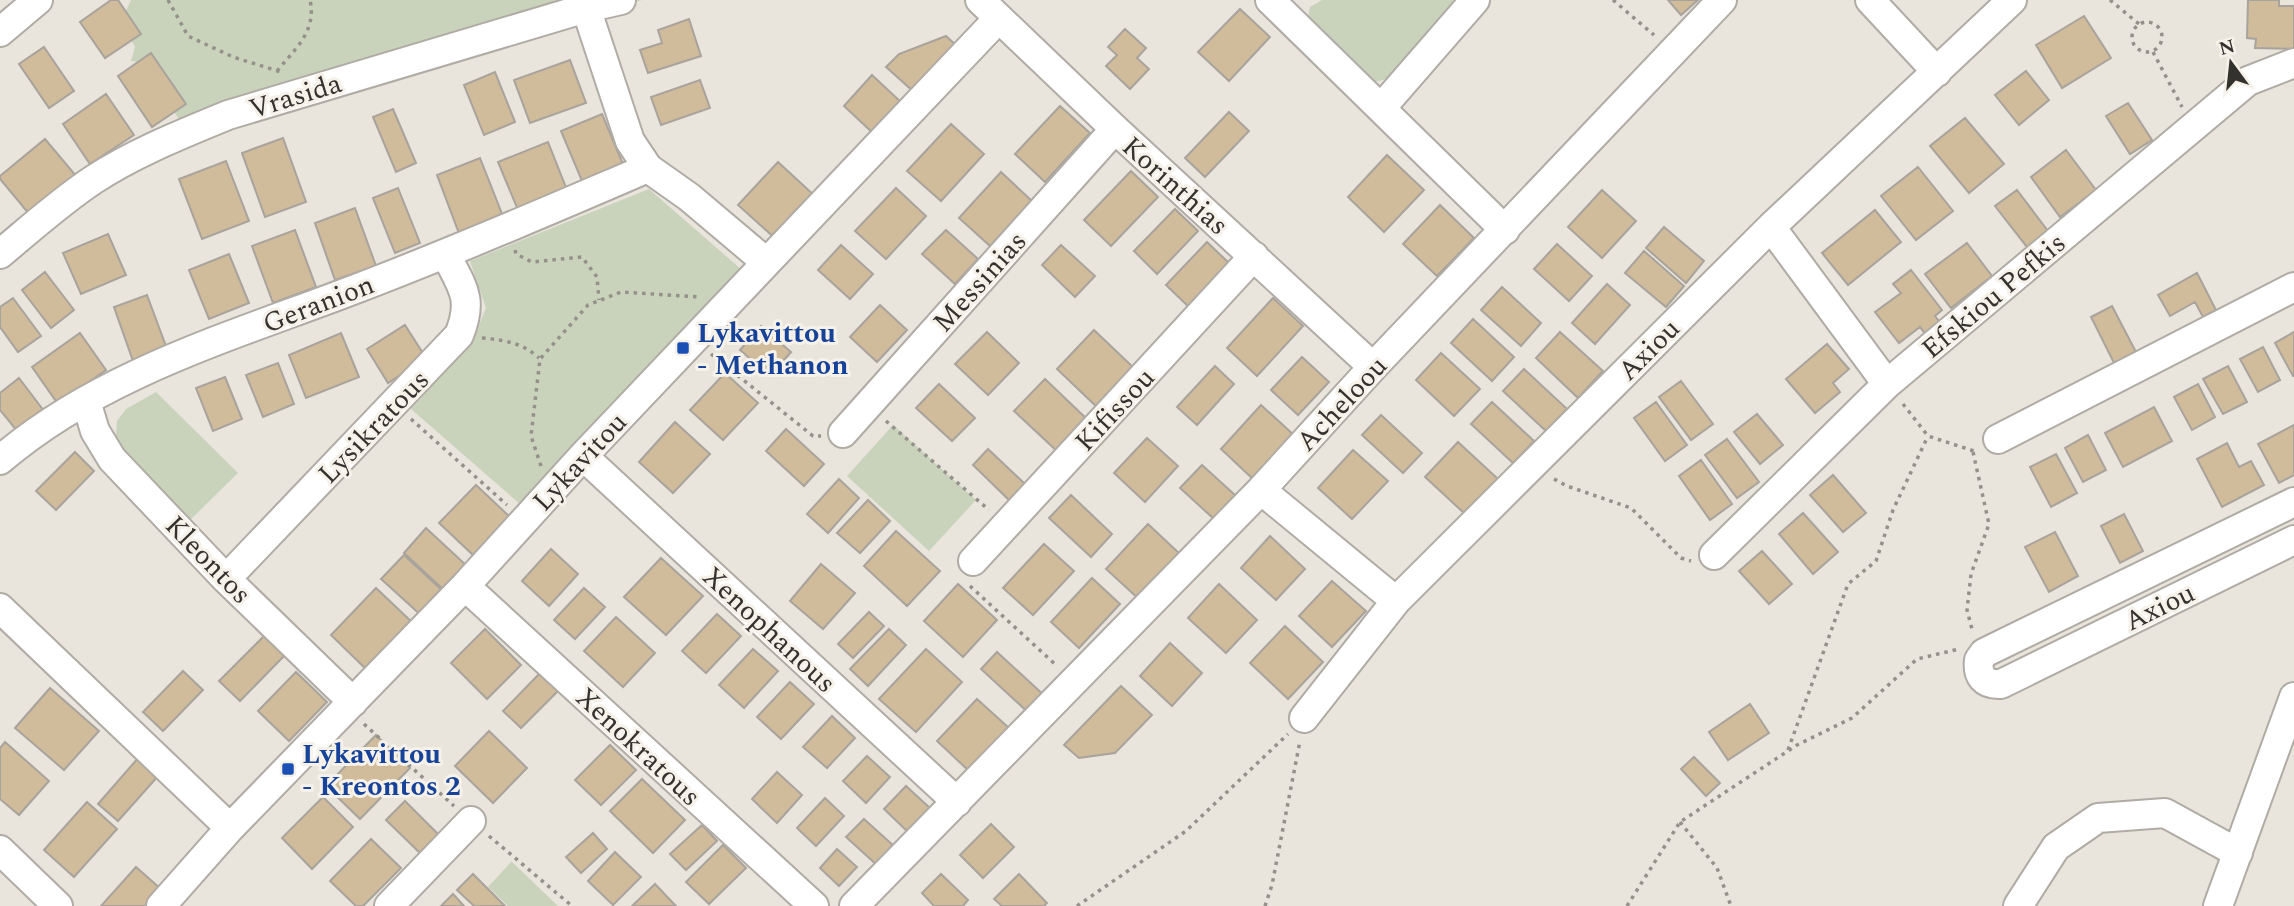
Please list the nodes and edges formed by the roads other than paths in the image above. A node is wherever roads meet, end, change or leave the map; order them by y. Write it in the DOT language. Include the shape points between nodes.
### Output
graph roads {
  1 [pos="38,0"];
  2 [pos="621,0"];
  3 [pos="1475,0"];
  4 [pos="1722,0"];
  5 [pos="1870,0"];
  6 [pos="2012,0"];
  7 [pos="1278,2"];
  8 [pos="586,8"];
  9 [pos="989,9"];
  10 [pos="0,32"];
  11 [pos="2294,63"];
  12 [pos="1937,72"];
  13 [pos="1382,107"];
  14 [pos="1115,130"];
  15 [pos="648,168"];
  16 [pos="1771,227"];
  17 [pos="1505,230"];
  18 [pos="0,254"];
  19 [pos="446,255"];
  20 [pos="1254,256"];
  21 [pos="766,262"];
  22 [pos="2294,288"];
  23 [pos="1373,368"];
  24 [pos="1887,384"];
  25 [pos="86,401"];
  26 [pos="843,433"];
  27 [pos="1998,439"];
  28 [pos="583,456"];
  29 [pos="0,460"];
  30 [pos="1261,490"];
  31 [pos="2294,502"];
  32 [pos="2294,540"];
  33 [pos="1714,555"];
  34 [pos="973,561"];
  35 [pos="226,579"];
  36 [pos="465,586"];
  37 [pos="1396,601"];
  38 [pos="0,608"];
  39 [pos="2294,696"];
  40 [pos="353,702"];
  41 [pos="1304,718"];
  42 [pos="957,802"];
  43 [pos="471,821"];
  44 [pos="230,828"];
  45 [pos="0,850"];
  46 [pos="2238,853"];
  47 [pos="58,906"];
  48 [pos="161,906"];
  49 [pos="389,906"];
  50 [pos="814,906"];
  51 [pos="854,906"];
  52 [pos="2018,906"];
  53 [pos="2218,906"];
  1 -- 10 [label="street"];
  2 -- 8 [label="street, Vrasida"];
  3 -- 13 [label="street"];
  4 -- 17 [label="street, Acheloou"];
  5 -- 12 [label="street"];
  6 -- 12 [label="street, Axiou"];
  7 -- 13 [label="street"];
  8 -- 15 [label="street" via="631,142"];
  8 -- 18 [label="street, Vrasida" via="228,115 91,181"];
  9 -- 14 [label="street, Korinthias"];
  9 -- 21 [label="street, Lykavitou"];
  11 -- 24 [label="street, Efskiou Pefkis" via="2248,81"];
  12 -- 16 [label="street, Axiou"];
  13 -- 17 [label="street"];
  14 -- 20 [label="street, Korinthias"];
  14 -- 26 [label="street, Messinias"];
  15 -- 19 [label="street, Geranion"];
  15 -- 21 [label="street"];
  16 -- 24 [label="street"];
  16 -- 37 [label="street, Axiou"];
  17 -- 23 [label="street, Acheloou"];
  19 -- 25 [label="street, Geranion" via="152,367"];
  19 -- 35 [label="street, Lysikratous" via="467,297 467,316 459,335"];
  20 -- 23 [label="street, Korinthias"];
  20 -- 34 [label="street, Kifissou"];
  21 -- 28 [label="street, Lykavitou"];
  22 -- 27 [label="street"];
  23 -- 30 [label="street, Acheloou"];
  24 -- 33 [label="street, Efskiou Pefkis"];
  25 -- 29 [label="street, Geranion"];
  25 -- 35 [label="street, Kleontos" via="95,431 112,459"];
  28 -- 36 [label="street, Lykavitou"];
  28 -- 42 [label="street, Xenophanous"];
  30 -- 37 [label="street"];
  30 -- 42 [label="street, Acheloou"];
  31 -- 32 [label="street, Axiou" via="1981,649 1979,675 1984,681 2001,684"];
  35 -- 40 [label="street, Kleontos"];
  36 -- 40 [label="street, Lykavitou"];
  36 -- 50 [label="street, Xenokratous"];
  37 -- 41 [label="street, Axiou"];
  38 -- 44 [label="street"];
  39 -- 46 [label="street"];
  40 -- 44 [label="street, Lykavitou"];
  42 -- 51 [label="street, Acheloou"];
  43 -- 49 [label="street"];
  44 -- 48 [label="street, Lykavitou"];
  45 -- 47 [label="street"];
  46 -- 52 [label="street" via="2165,813 2098,818 2056,847"];
  46 -- 53 [label="street"];
}
